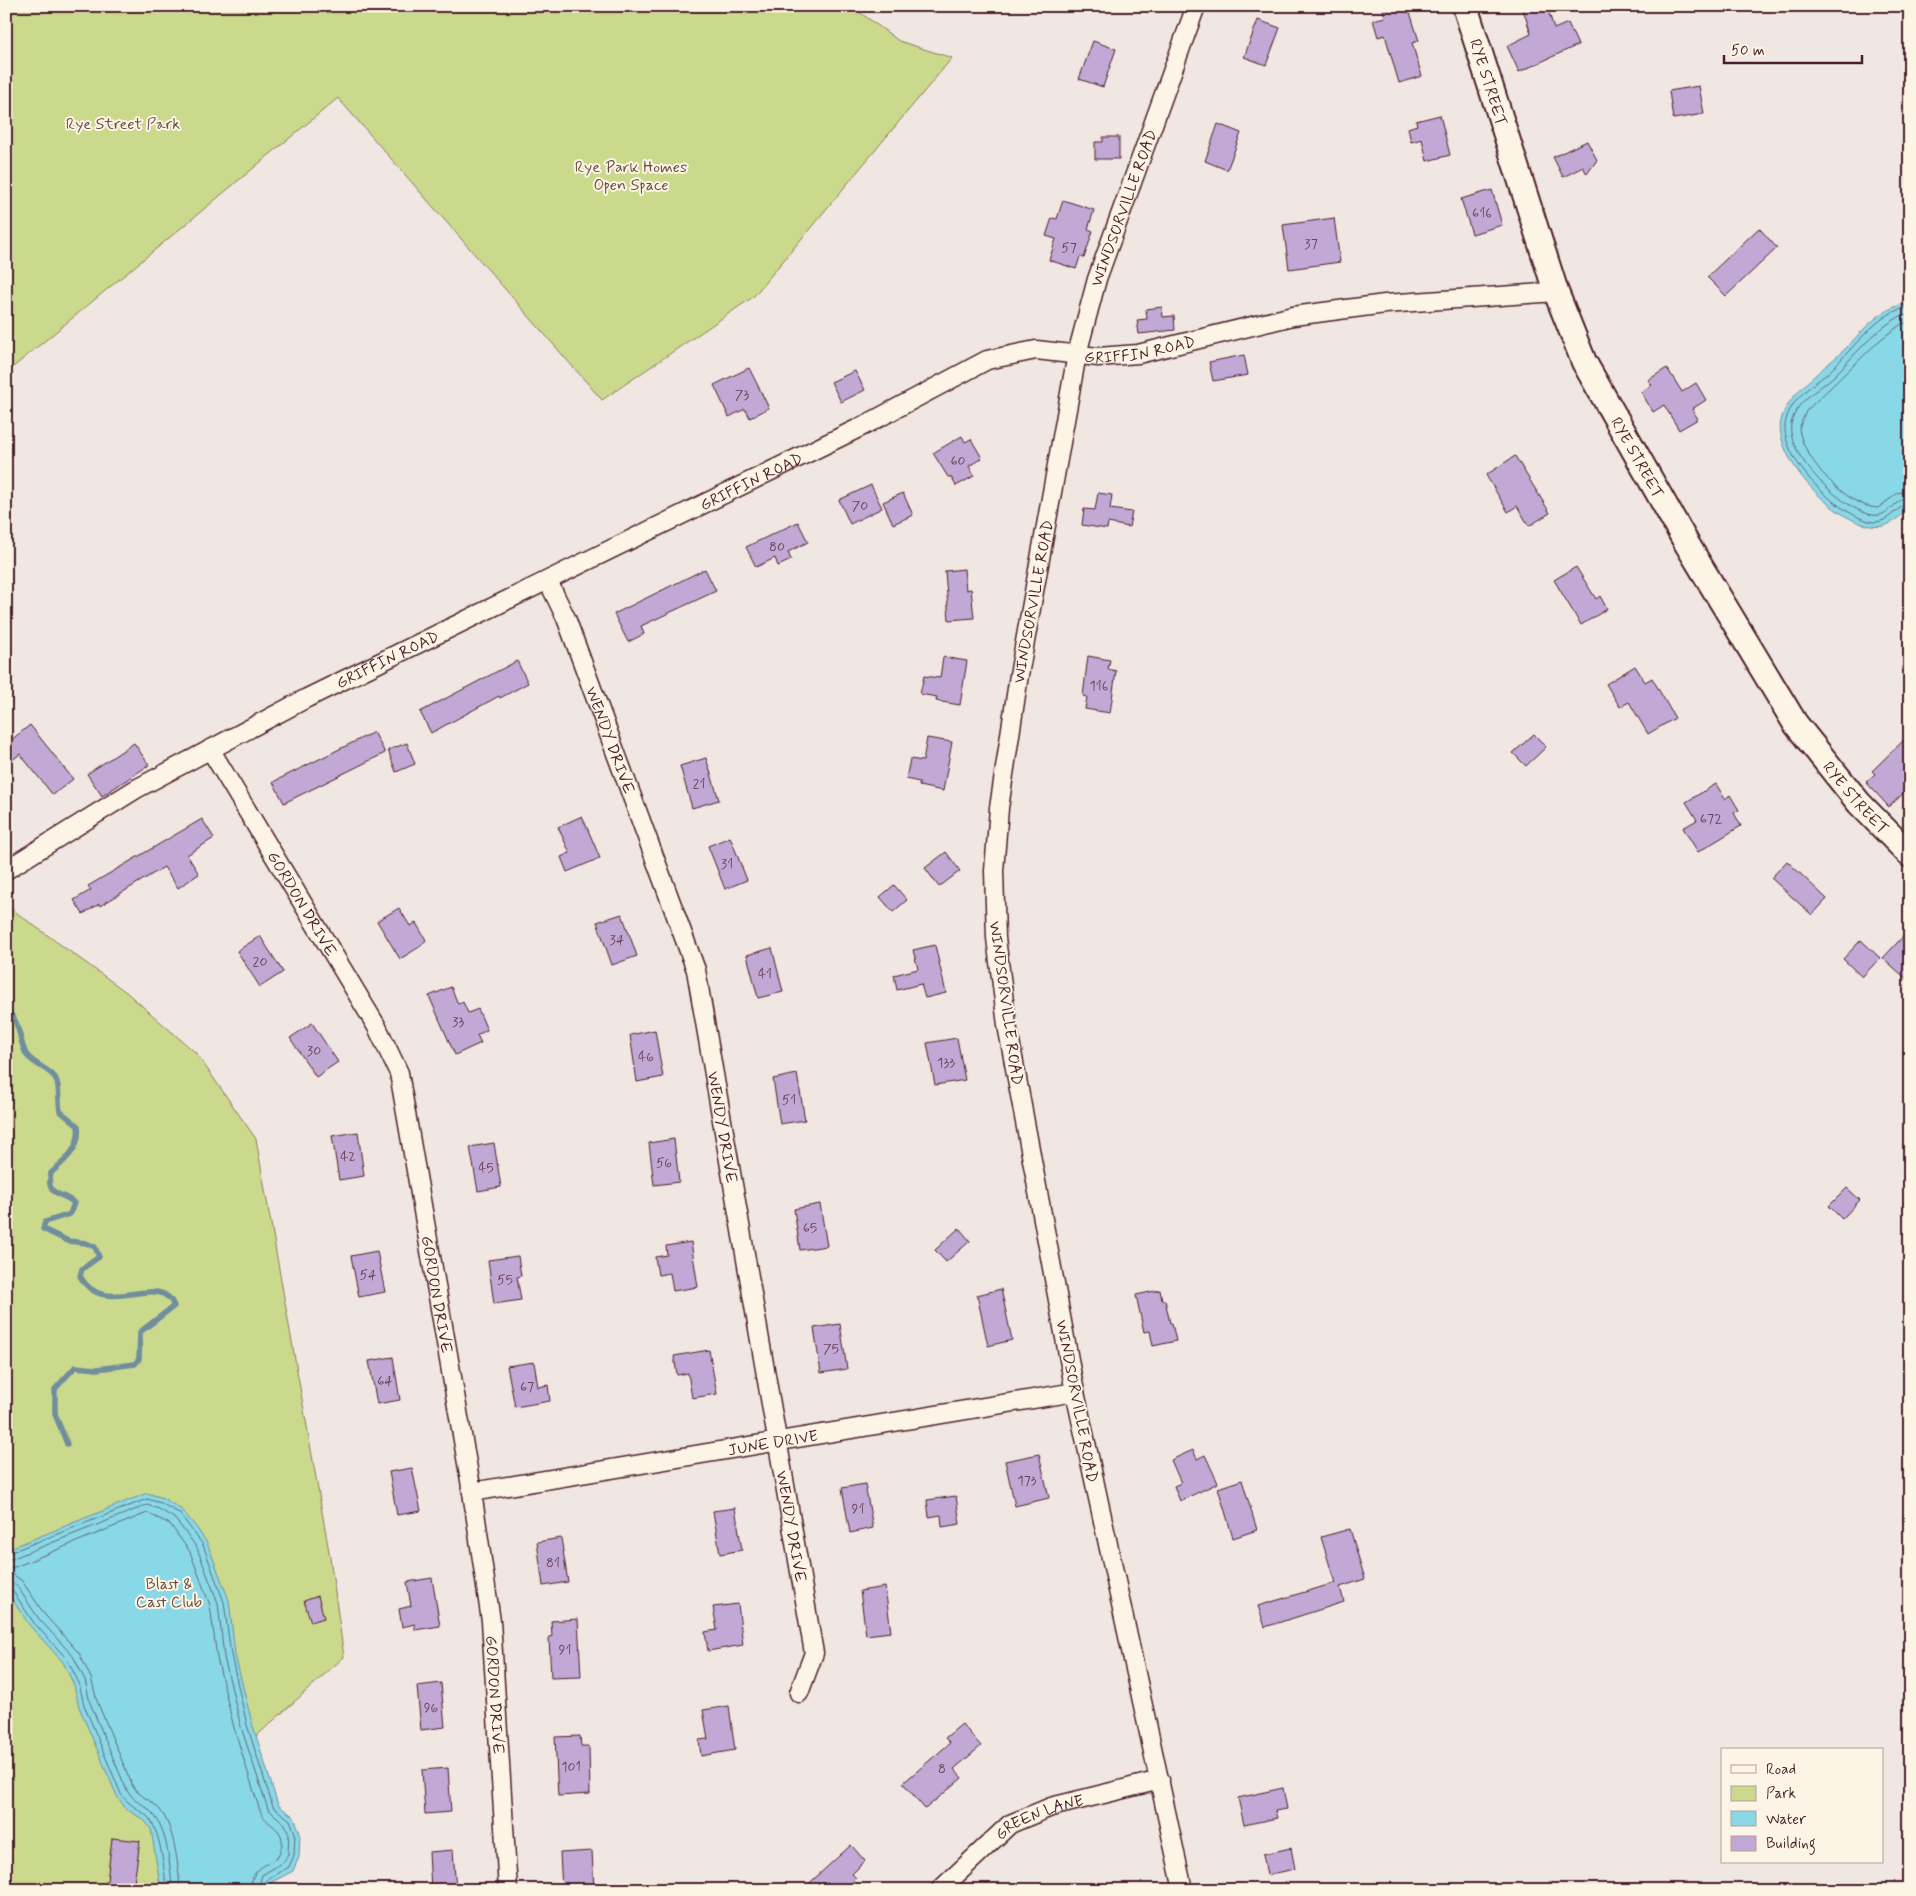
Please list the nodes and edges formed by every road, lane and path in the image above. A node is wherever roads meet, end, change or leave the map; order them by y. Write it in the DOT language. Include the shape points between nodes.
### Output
graph roads {
  1 [pos="1196,6"];
  2 [pos="1464,6"];
  3 [pos="1556,292"];
  4 [pos="1077,354"];
  5 [pos="548,580"];
  6 [pos="210,748"];
  7 [pos="1910,855"];
  8 [pos="6,870"];
  9 [pos="1075,1392"];
  10 [pos="778,1441"];
  11 [pos="472,1492"];
  12 [pos="799,1693"];
  13 [pos="1160,1780"];
  14 [pos="508,1890"];
  15 [pos="940,1890"];
  16 [pos="1184,1890"];
  1 -- 4 [label="street, WINDSORVILLE ROAD" via="1097,279"];
  2 -- 3 [label="street, RYE STREET"];
  3 -- 4 [label="street, GRIFFIN ROAD" via="1385,304 1293,316 1116,358"];
  3 -- 7 [label="street, RYE STREET" via="1584,362 1687,544 1795,724 1860,803"];
  4 -- 5 [label="street, GRIFFIN ROAD" via="1036,350 987,360 867,424"];
  4 -- 9 [label="street, WINDSORVILLE ROAD" via="1019,675 999,808 994,871 996,938 1007,1024"];
  5 -- 6 [label="street, GRIFFIN ROAD"];
  5 -- 10 [label="street, WENDY DRIVE" via="566,618 696,970"];
  6 -- 8 [label="street, GRIFFIN ROAD" via="136,789"];
  6 -- 11 [label="street, GORDON DRIVE" via="377,1027 399,1073"];
  9 -- 10 [label="street, JUNE DRIVE"];
  9 -- 13 [label="street, WINDSORVILLE ROAD"];
  10 -- 11 [label="street, JUNE DRIVE"];
  10 -- 12 [label="street, WENDY DRIVE" via="814,1653"];
  11 -- 14 [label="street, GORDON DRIVE" via="491,1621"];
  13 -- 15 [label="street, GREEN LANE" via="1051,1806 1010,1824"];
  13 -- 16 [label="street, WINDSORVILLE ROAD"];
}
